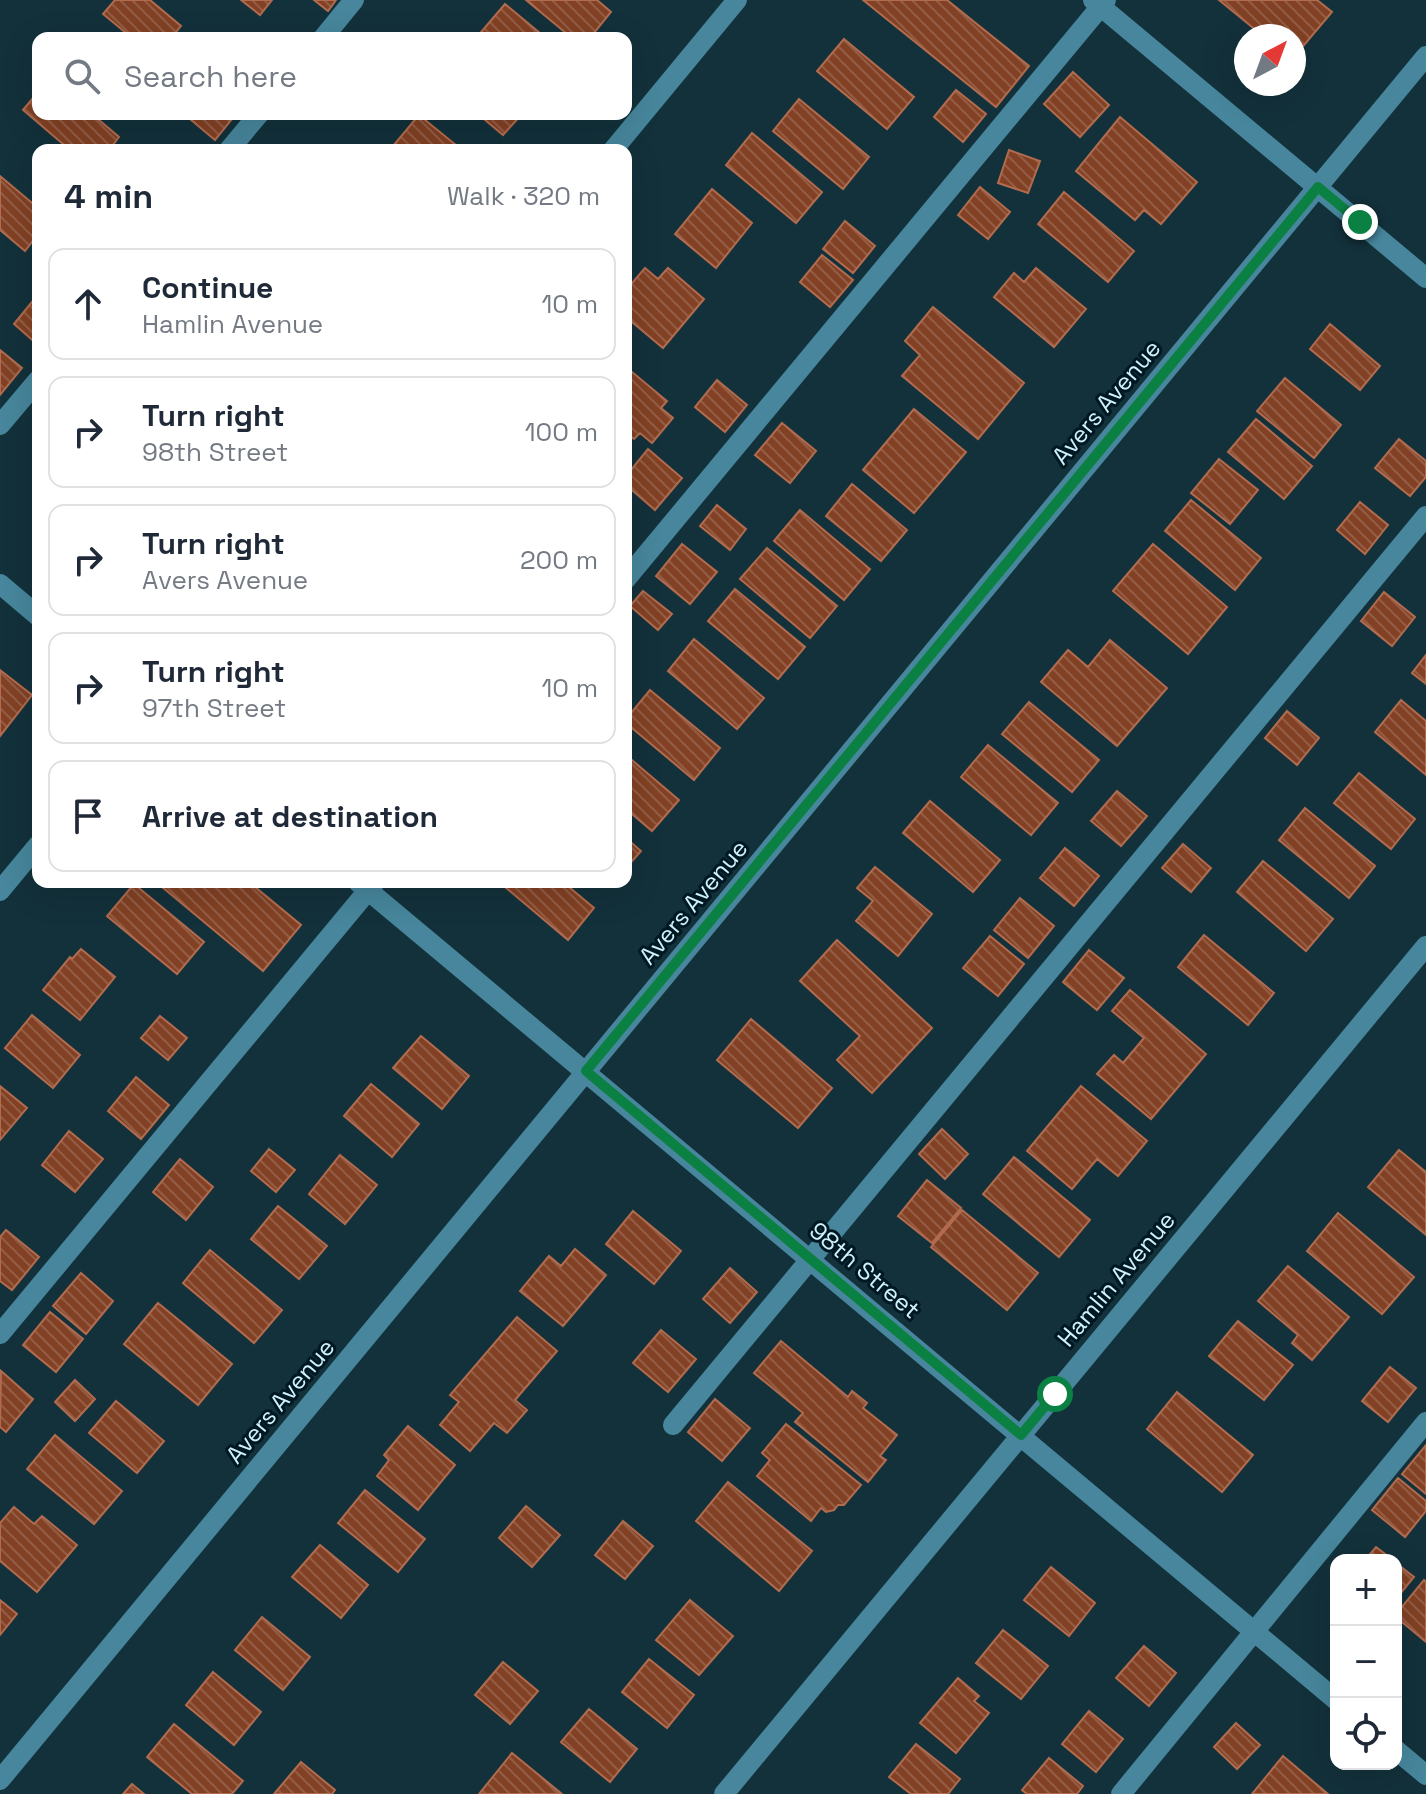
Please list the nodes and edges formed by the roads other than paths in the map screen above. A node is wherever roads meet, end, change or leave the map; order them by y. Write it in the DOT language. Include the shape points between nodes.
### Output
graph roads {
  1 [pos="354,0"];
  2 [pos="737,0"];
  3 [pos="1100,2"];
  4 [pos="328,32"];
  5 [pos="1426,56"];
  6 [pos="254,120"];
  7 [pos="234,144"];
  8 [pos="618,144"];
  9 [pos="1318,187"];
  10 [pos="1426,278"];
  11 [pos="32,387"];
  12 [pos="0,425"];
  13 [pos="1426,516"];
  14 [pos="632,572"];
  15 [pos="0,584"];
  16 [pos="32,611"];
  17 [pos="32,852"];
  18 [pos="365,888"];
  19 [pos="371,888"];
  20 [pos="0,891"];
  21 [pos="1426,946"];
  22 [pos="586,1071"];
  23 [pos="811,1259"];
  24 [pos="0,1334"];
  25 [pos="1426,1422"];
  26 [pos="673,1425"];
  27 [pos="1021,1435"];
  28 [pos="1255,1631"];
  29 [pos="1334,1698"];
  30 [pos="1402,1755"];
  31 [pos="1426,1775"];
  32 [pos="0,1780"];
  33 [pos="724,1794"];
  34 [pos="1121,1794"];
  1 -- 4 [label="street"];
  2 -- 8 [label="street"];
  3 -- 9 [label="street"];
  3 -- 14 [label="street"];
  5 -- 9 [label="street, Avers Avenue"];
  6 -- 7 [label="street"];
  9 -- 10 [label="street"];
  9 -- 22 [label="street, Avers Avenue"];
  11 -- 12 [label="street"];
  13 -- 23 [label="street"];
  15 -- 16 [label="street"];
  17 -- 20 [label="street"];
  18 -- 24 [label="street"];
  19 -- 22 [label="street, 98th Street"];
  21 -- 27 [label="street, Hamlin Avenue"];
  22 -- 23 [label="street, 98th Street"];
  22 -- 32 [label="street, Avers Avenue"];
  23 -- 26 [label="street"];
  23 -- 27 [label="street, 98th Street"];
  25 -- 28 [label="street"];
  27 -- 28 [label="street, 98th Street"];
  27 -- 33 [label="street, Hamlin Avenue"];
  28 -- 29 [label="street, 98th Street"];
  28 -- 34 [label="street"];
  30 -- 31 [label="street"];
}
